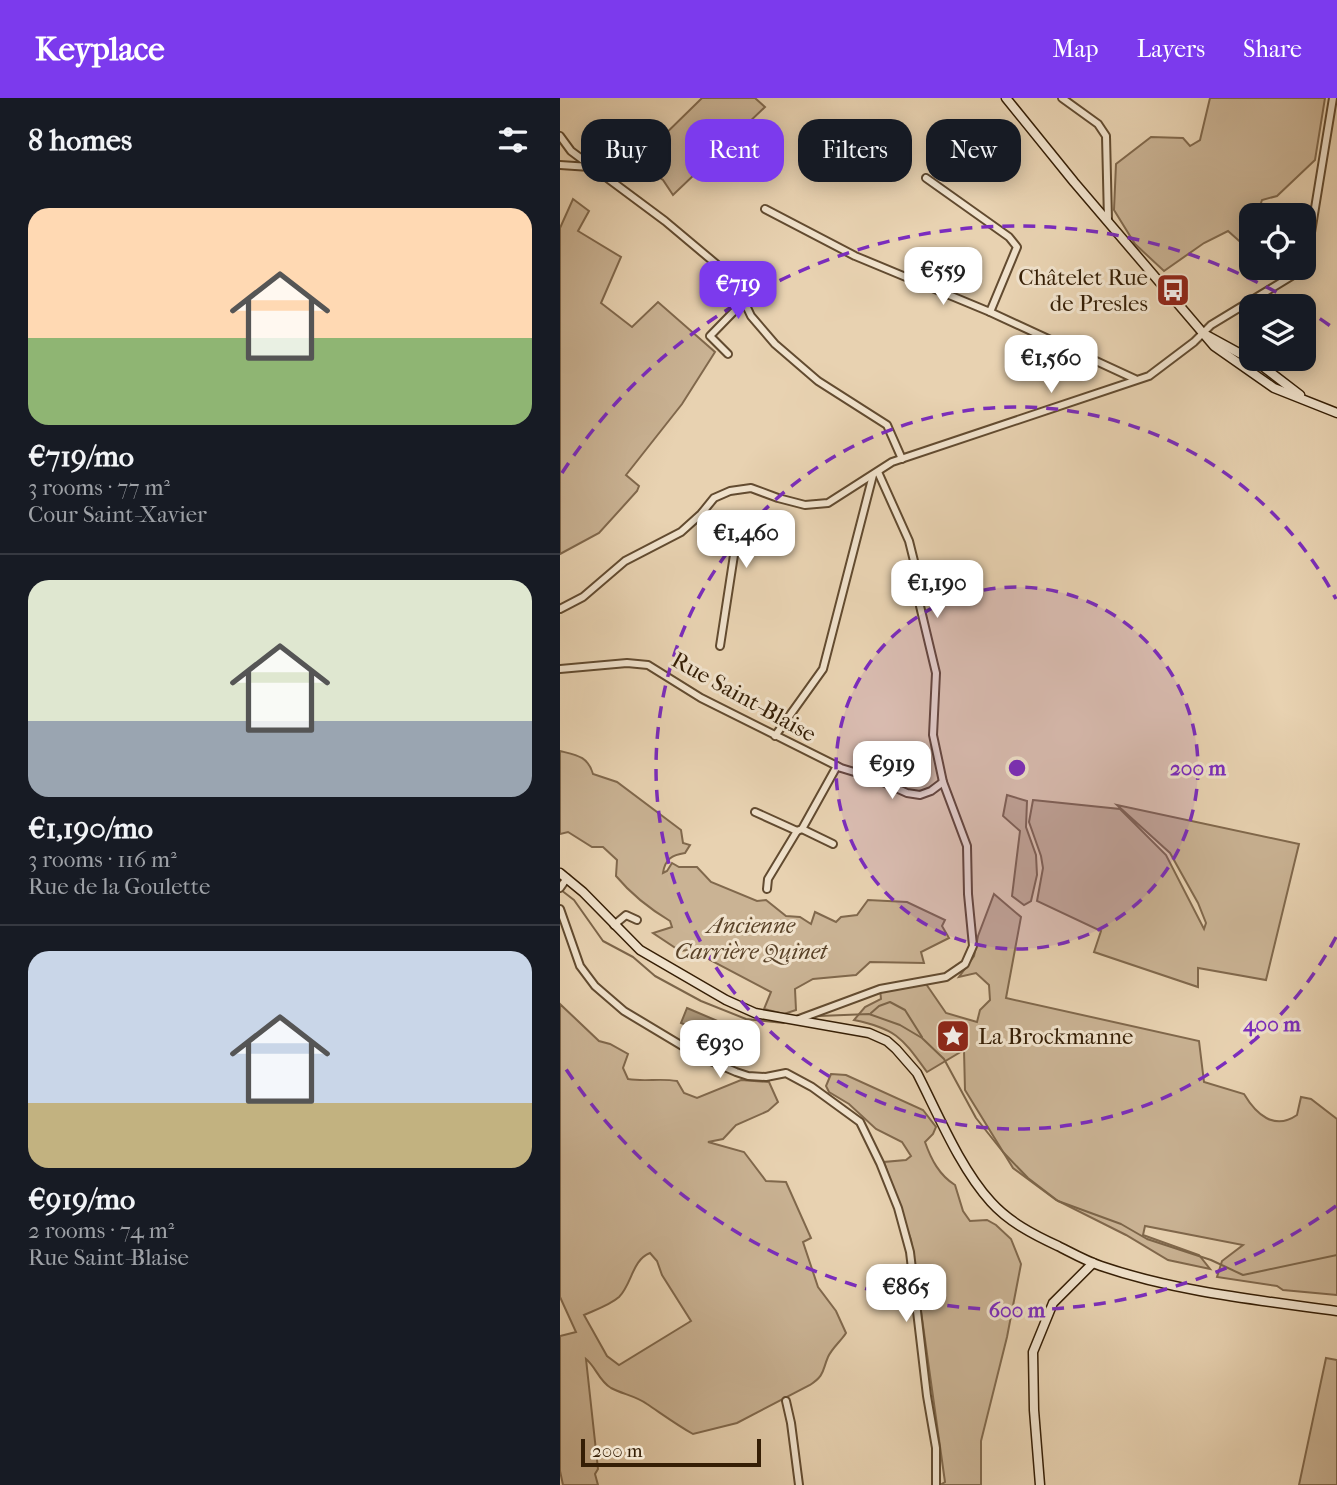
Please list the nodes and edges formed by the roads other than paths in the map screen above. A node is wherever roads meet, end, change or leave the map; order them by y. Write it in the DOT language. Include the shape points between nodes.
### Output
graph roads {
  1 [pos="1006,98"];
  2 [pos="1062,98"];
  3 [pos="1334,98"];
  4 [pos="560,136"];
  5 [pos="581,159"];
  6 [pos="560,165"];
  7 [pos="581,166"];
  8 [pos="613,182"];
  9 [pos="932,182"];
  10 [pos="1108,202"];
  11 [pos="1316,204"];
  12 [pos="1097,207"];
  13 [pos="765,209"];
  14 [pos="1108,220"];
  15 [pos="1285,280"];
  16 [pos="744,301"];
  17 [pos="990,312"];
  18 [pos="1202,333"];
  19 [pos="728,354"];
  20 [pos="1135,379"];
  21 [pos="1337,414"];
  22 [pos="902,459"];
  23 [pos="876,474"];
  24 [pos="703,512"];
  25 [pos="560,609"];
  26 [pos="720,646"];
  27 [pos="560,669"];
  28 [pos="775,736"];
  29 [pos="837,766"];
  30 [pos="943,782"];
  31 [pos="755,812"];
  32 [pos="800,830"];
  33 [pos="833,844"];
  34 [pos="564,876"];
  35 [pos="561,888"];
  36 [pos="767,889"];
  37 [pos="560,909"];
  38 [pos="638,920"];
  39 [pos="614,925"];
  40 [pos="797,1020"];
  41 [pos="1093,1263"];
  42 [pos="1337,1311"];
  43 [pos="786,1401"];
  44 [pos="799,1485"];
  45 [pos="936,1485"];
  46 [pos="1040,1485"];
  1 -- 12 [label="main road"];
  2 -- 10 [label="street" via="1098,124 1106,136"];
  3 -- 11 [label="street"];
  4 -- 5 [label="street"];
  6 -- 7 [label="street"];
  8 -- 16 [label="street" via="707,256 736,285"];
  9 -- 17 [label="street" via="1017,247"];
  10 -- 12 [label="street"];
  10 -- 14 [label="street"];
  12 -- 14 [label="main road"];
  13 -- 17 [label="street" via="855,256"];
  14 -- 18 [label="main road"];
  15 -- 18 [label="street"];
  16 -- 19 [label="street" via="710,336"];
  16 -- 22 [label="street" via="775,344 818,381 887,425"];
  17 -- 20 [label="street"];
  18 -- 20 [label="street" via="1149,376"];
  18 -- 21 [label="main road" via="1214,346 1277,384"];
  20 -- 22 [label="street"];
  22 -- 23 [label="street"];
  23 -- 24 [label="street" via="828,503 805,505 751,488 713,498"];
  23 -- 28 [label="street" via="823,669"];
  23 -- 30 [label="street" via="915,561 936,673 933,735"];
  24 -- 25 [label="street" via="681,532 625,561 583,597"];
  24 -- 26 [label="street" via="734,555"];
  27 -- 28 [label="street, Rue Saint-Blaise" via="648,665"];
  28 -- 29 [label="street, Rue Saint-Blaise"];
  29 -- 30 [label="street, Rue Saint-Blaise" via="920,795"];
  29 -- 32 [label="street"];
  30 -- 40 [label="street" via="967,846 973,935 970,956 946,977 880,989"];
  31 -- 32 [label="street"];
  32 -- 33 [label="street"];
  32 -- 36 [label="street" via="768,879"];
  34 -- 35 [label="street"];
  34 -- 39 [label="main road"];
  37 -- 45 [label="street" via="580,966 624,1011 699,1056 736,1072 766,1077 786,1073 860,1122 898,1208 910,1252 936,1448"];
  38 -- 39 [label="street" via="626,915"];
  39 -- 40 [label="main road" via="640,950 726,1000 755,1013"];
  40 -- 41 [label="main road" via="850,1028 887,1041 917,1073 976,1183 991,1202 1023,1227"];
  41 -- 42 [label="main road" via="1184,1289"];
  41 -- 46 [label="main road" via="1053,1303 1033,1352"];
  43 -- 44 [label="street"];
}
